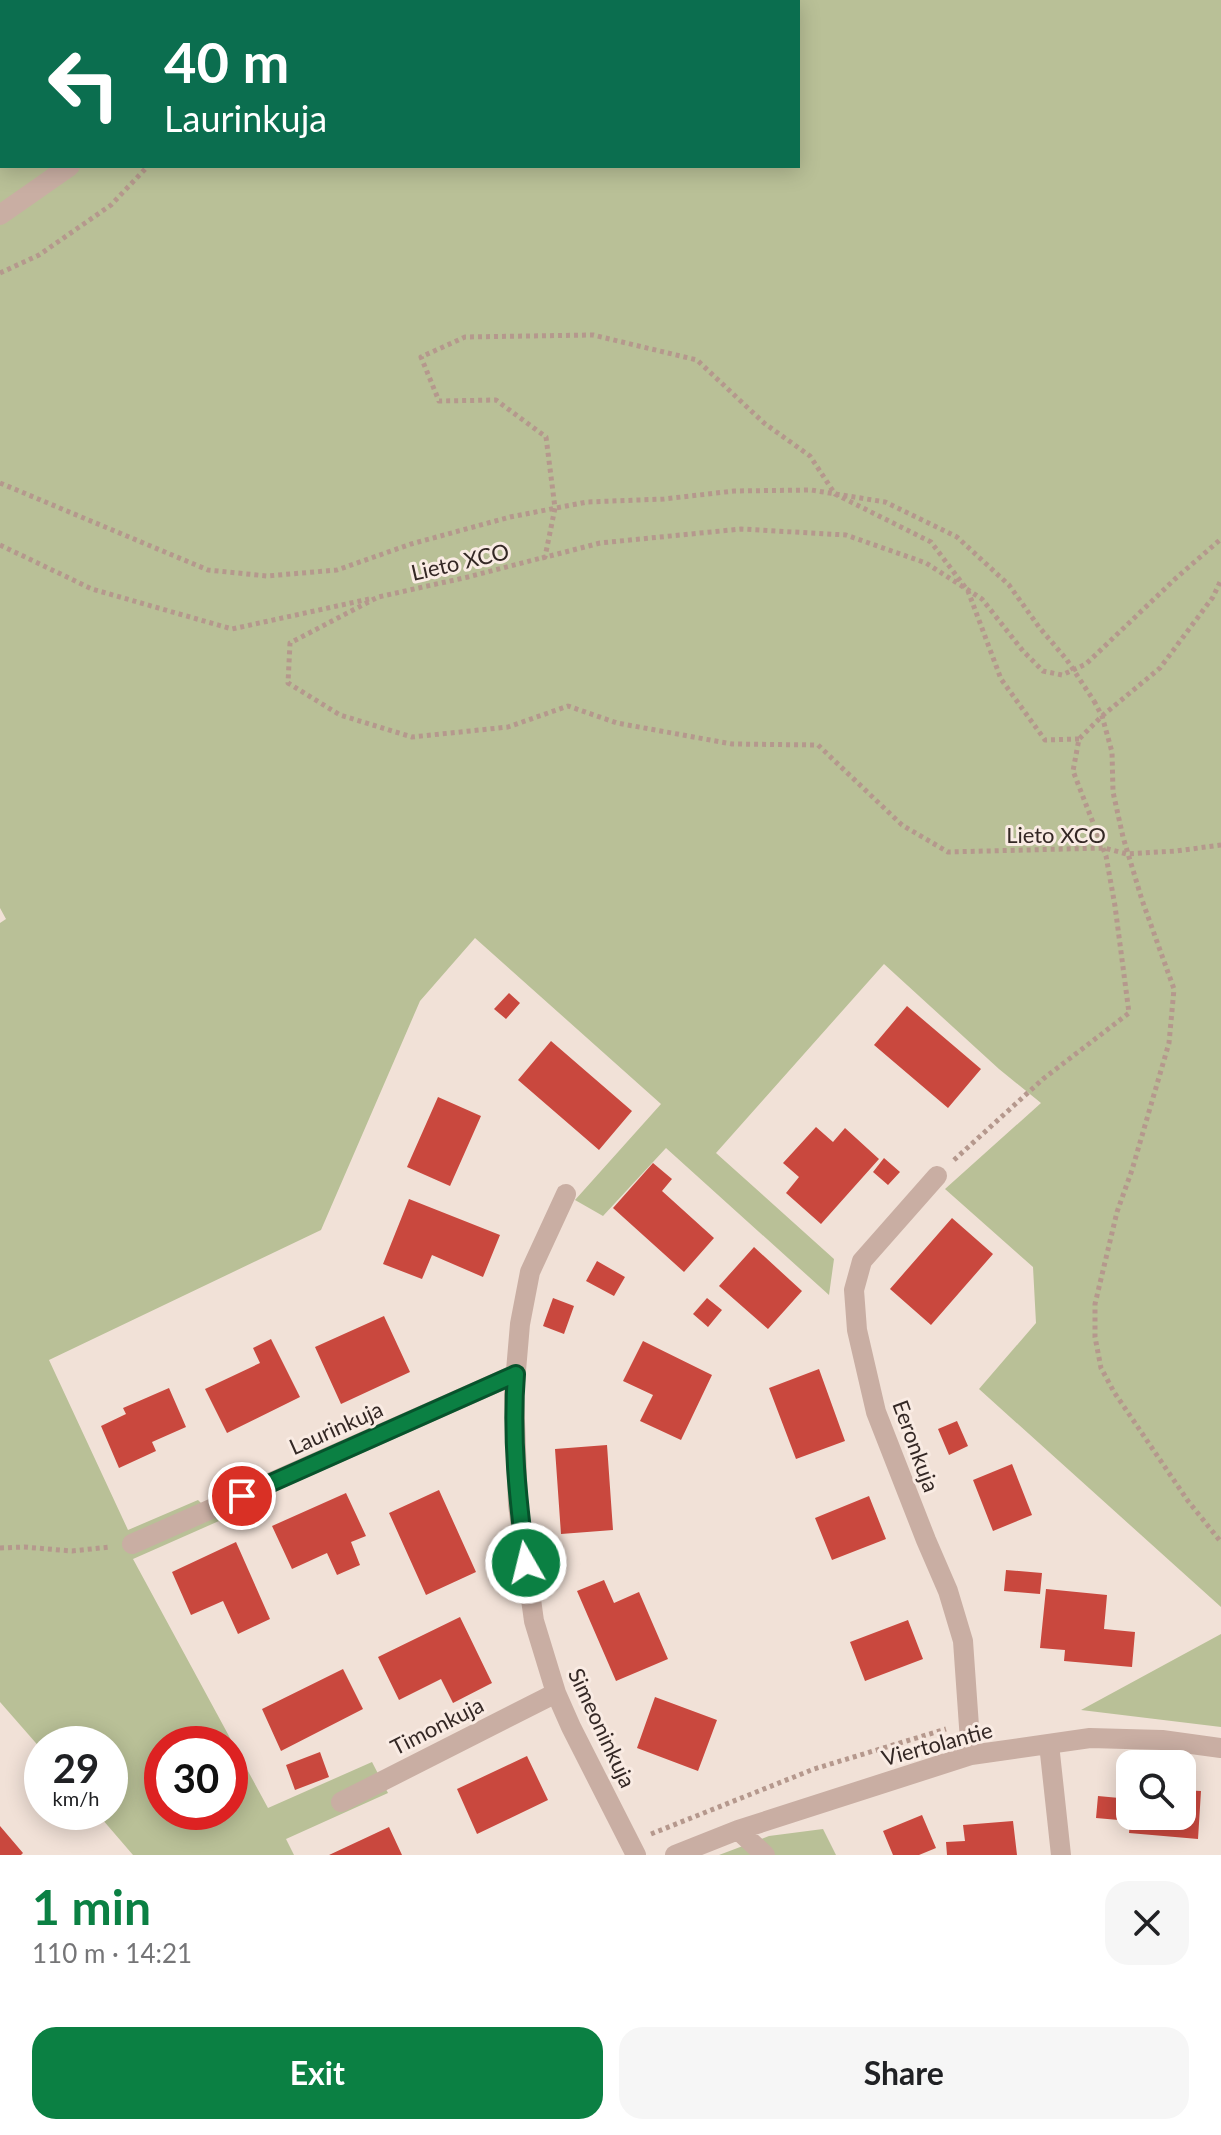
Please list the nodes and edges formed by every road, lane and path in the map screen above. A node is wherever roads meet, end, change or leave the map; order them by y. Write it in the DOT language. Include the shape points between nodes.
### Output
graph roads {
  1 [pos="67,168"];
  2 [pos="146,168"];
  3 [pos="0,215"];
  4 [pos="0,273"];
  5 [pos="0,483"];
  6 [pos="835,494"];
  7 [pos="555,508"];
  8 [pos="1221,539"];
  9 [pos="0,545"];
  10 [pos="545,557"];
  11 [pos="1221,580"];
  12 [pos="968,591"];
  13 [pos="378,597"];
  14 [pos="1102,716"];
  15 [pos="1079,739"];
  16 [pos="1221,845"];
  17 [pos="1127,854"];
  18 [pos="937,1176"];
  19 [pos="566,1194"];
  20 [pos="516,1374"];
  21 [pos="0,1540"];
  22 [pos="1221,1542"];
  23 [pos="132,1544"];
  24 [pos="3,1548"];
  25 [pos="556,1693"];
  26 [pos="970,1722"];
  27 [pos="1049,1744"];
  28 [pos="1221,1748"];
  29 [pos="971,1755"];
  30 [pos="341,1802"];
  31 [pos="738,1830"];
  32 [pos="633,1849"];
  33 [pos="675,1855"];
  34 [pos="765,1855"];
  35 [pos="1061,1855"];
  1 -- 3 [label="street"];
  2 -- 4 [label="path" via="111,205 39,255"];
  5 -- 7 [label="path" via="208,570 267,576 337,570 411,544"];
  6 -- 7 [label="path" via="734,491"];
  6 -- 7 [label="path" via="810,456 764,423 697,360 593,335 465,337 421,357 439,401 496,400 546,437"];
  6 -- 12 [label="path" via="931,542"];
  6 -- 14 [label="path, bridge" via="885,502 957,537 1009,585"];
  7 -- 10 [label="path"];
  8 -- 12 [label="path" via="1086,664 1062,675 1043,671 982,599"];
  9 -- 13 [label="path" via="92,589 232,629"];
  10 -- 12 [label="path, Lieto XCO" via="600,543 741,529 846,535 926,563"];
  10 -- 13 [label="path, Lieto XCO"];
  11 -- 14 [label="path" via="1160,668"];
  12 -- 15 [label="path" via="1001,679 1045,740"];
  13 -- 17 [label="path, Lieto XCO" via="290,643 288,683 340,715 412,737 508,727 568,706 617,723 732,744 818,745 902,825 948,852 1104,848"];
  14 -- 15 [label="path"];
  14 -- 17 [label="path"];
  15 -- 18 [label="path" via="1073,771 1106,856 1129,1013 1043,1079"];
  16 -- 17 [label="path, Lieto XCO"];
  17 -- 22 [label="path" via="1174,989 1169,1043 1095,1304 1095,1337 1101,1368 1114,1392"];
  18 -- 26 [label="street, Eeronkuja" via="862,1261 854,1290 857,1330 876,1412 963,1641"];
  19 -- 20 [label="street, Simeoninkuja" via="530,1272"];
  20 -- 23 [label="street, Laurinkuja"];
  20 -- 25 [label="street, Simeoninkuja" via="518,1505 534,1621"];
  21 -- 24 [label="path"];
  23 -- 24 [label="path" via="72,1551"];
  25 -- 30 [label="street, Timonkuja"];
  25 -- 32 [label="street, Simeoninkuja"];
  26 -- 29 [label="street, Eeronkuja"];
  26 -- 32 [label="path" via="814,1769"];
  27 -- 28 [label="street, Viertolantie" via="1148,1739"];
  27 -- 29 [label="street, Viertolantie"];
  27 -- 35 [label="street"];
  29 -- 31 [label="street, Viertolantie"];
  31 -- 33 [label="street, Viertolantie"];
  31 -- 34 [label="street"];
}
